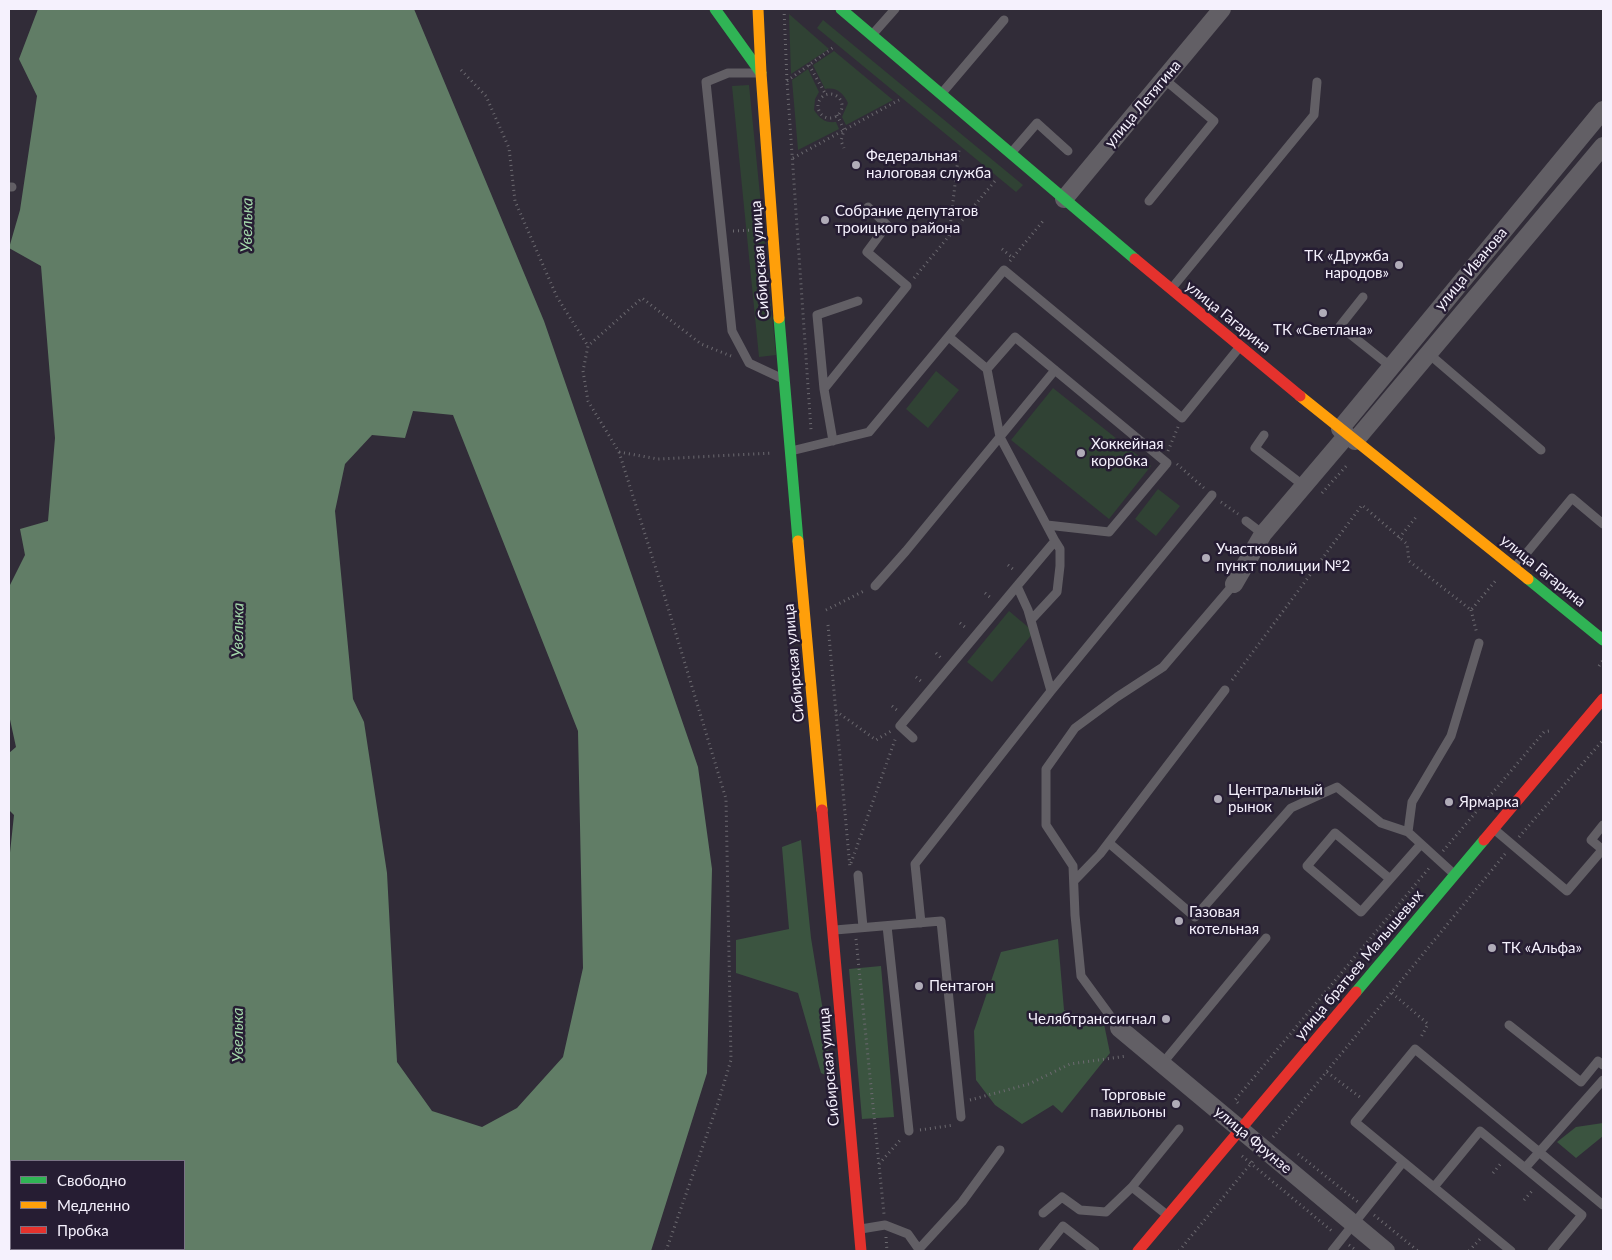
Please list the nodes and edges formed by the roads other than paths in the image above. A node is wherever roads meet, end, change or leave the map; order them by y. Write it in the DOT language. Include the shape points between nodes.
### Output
graph roads {
  1 [pos="715,9"];
  2 [pos="758,9"];
  3 [pos="842,9"];
  4 [pos="895,9"];
  5 [pos="1222,9"];
  6 [pos="770,18"];
  7 [pos="1004,20"];
  8 [pos="872,35"];
  9 [pos="760,46"];
  10 [pos="761,73"];
  11 [pos="1164,79"];
  12 [pos="1317,82"];
  13 [pos="941,95"];
  14 [pos="1603,110"];
  15 [pos="1603,146"];
  16 [pos="1068,151"];
  17 [pos="1010,154"];
  18 [pos="1064,199"];
  19 [pos="1149,201"];
  20 [pos="868,207"];
  21 [pos="1171,290"];
  22 [pos="1362,297"];
  23 [pos="858,301"];
  24 [pos="949,337"];
  25 [pos="1240,346"];
  26 [pos="1429,354"];
  27 [pos="1390,366"];
  28 [pos="988,369"];
  29 [pos="1055,370"];
  30 [pos="784,379"];
  31 [pos="824,389"];
  32 [pos="1264,435"];
  33 [pos="1347,435"];
  34 [pos="1000,437"];
  35 [pos="833,441"];
  36 [pos="1541,450"];
  37 [pos="791,452"];
  38 [pos="1304,486"];
  39 [pos="1212,495"];
  40 [pos="1246,521"];
  41 [pos="1603,524"];
  42 [pos="1046,525"];
  43 [pos="1262,534"];
  44 [pos="1055,541"];
  45 [pos="1515,567"];
  46 [pos="1234,584"];
  47 [pos="875,586"];
  48 [pos="1017,586"];
  49 [pos="1031,620"];
  50 [pos="1603,640"];
  51 [pos="1479,643"];
  52 [pos="1225,690"];
  53 [pos="1051,691"];
  54 [pos="1603,699"];
  55 [pos="913,738"];
  56 [pos="1603,825"];
  57 [pos="1493,828"];
  58 [pos="1408,832"];
  59 [pos="1109,843"];
  60 [pos="1421,844"];
  61 [pos="1603,850"];
  62 [pos="854,874"];
  63 [pos="1454,874"];
  64 [pos="1390,879"];
  65 [pos="1074,881"];
  66 [pos="921,923"];
  67 [pos="888,926"];
  68 [pos="859,928"];
  69 [pos="832,930"];
  70 [pos="1266,938"];
  71 [pos="1509,1025"];
  72 [pos="1120,1028"];
  73 [pos="1156,1058"];
  74 [pos="1603,1065"];
  75 [pos="1603,1080"];
  76 [pos="961,1117"];
  77 [pos="1179,1129"];
  78 [pos="1241,1130"];
  79 [pos="909,1131"];
  80 [pos="1000,1150"];
  81 [pos="1539,1152"];
  82 [pos="1403,1162"];
  83 [pos="1525,1168"];
  84 [pos="1132,1187"];
  85 [pos="1434,1187"];
  86 [pos="1603,1205"];
  87 [pos="1043,1213"];
  88 [pos="1168,1216"];
  89 [pos="1354,1224"];
  90 [pos="859,1229"];
  91 [pos="919,1250"];
  92 [pos="861,1251"];
  93 [pos="1043,1251"];
  94 [pos="1095,1251"];
  95 [pos="1138,1251"];
  96 [pos="1332,1251"];
  97 [pos="1386,1251"];
  98 [pos="1511,1251"];
  99 [pos="1552,1251"];
  1 -- 10 [label="street"];
  2 -- 9 [label="street, Сибирская улица"];
  3 -- 8 [label="street, улица Гагарина"];
  4 -- 8 [label="lane"];
  5 -- 11 [label="street, улица Летягина"];
  6 -- 9 [label="street, Сибирская улица"];
  7 -- 13 [label="lane"];
  8 -- 13 [label="street, улица Гагарина"];
  9 -- 10 [label="street, Сибирская улица"];
  10 -- 30 [label="street, Сибирская улица"];
  10 -- 30 [label="lane" via="728,73 706,82 732,331 749,363"];
  11 -- 18 [label="street, улица Летягина"];
  11 -- 19 [label="lane" via="1214,122"];
  12 -- 21 [label="lane" via="1314,116"];
  13 -- 17 [label="street, улица Гагарина"];
  14 -- 27 [label="street, улица Иванова"];
  15 -- 26 [label="street, улица Иванова"];
  16 -- 17 [label="lane" via="1037,123"];
  17 -- 18 [label="street, улица Гагарина"];
  18 -- 21 [label="street, улица Гагарина"];
  20 -- 31 [label="lane" via="887,225 867,252 907,286"];
  21 -- 25 [label="street, улица Гагарина"];
  22 -- 27 [label="lane" via="1340,326"];
  23 -- 31 [label="lane" via="817,315"];
  24 -- 25 [label="lane" via="1004,270 1182,418"];
  24 -- 28 [label="lane"];
  24 -- 35 [label="lane" via="869,432"];
  25 -- 33 [label="street, улица Гагарина"];
  26 -- 33 [label="street, улица Иванова"];
  26 -- 36 [label="lane"];
  27 -- 33 [label="street, улица Иванова"];
  28 -- 29 [label="lane" via="1015,337"];
  28 -- 34 [label="lane"];
  29 -- 34 [label="lane"];
  29 -- 42 [label="lane" via="1167,463 1109,532"];
  30 -- 37 [label="street, Сибирская улица"];
  31 -- 35 [label="lane"];
  32 -- 38 [label="lane" via="1255,448"];
  33 -- 38 [label="street, улица Иванова"];
  33 -- 45 [label="street, улица Гагарина"];
  34 -- 42 [label="lane"];
  34 -- 47 [label="lane"];
  35 -- 37 [label="lane"];
  37 -- 69 [label="street, Сибирская улица"];
  38 -- 43 [label="street, улица Иванова"];
  39 -- 53 [label="lane"];
  40 -- 43 [label="lane"];
  41 -- 45 [label="lane" via="1572,498"];
  42 -- 44 [label="lane"];
  43 -- 46 [label="street, улица Иванова"];
  44 -- 48 [label="lane"];
  44 -- 49 [label="lane" via="1060,549 1056,592"];
  45 -- 50 [label="street, улица Гагарина"];
  46 -- 65 [label="lane" via="1163,667 1075,728 1046,769 1046,825 1073,866"];
  48 -- 49 [label="lane"];
  48 -- 55 [label="lane" via="900,726"];
  49 -- 53 [label="lane"];
  51 -- 58 [label="lane" via="1451,736 1412,802"];
  52 -- 59 [label="lane"];
  53 -- 66 [label="lane" via="915,864"];
  54 -- 57 [label="street, улица братьев Малышевых"];
  56 -- 61 [label="lane" via="1591,840"];
  57 -- 61 [label="lane" via="1568,891"];
  57 -- 63 [label="street, улица братьев Малышевых"];
  58 -- 59 [label="lane" via="1381,823 1337,787 1291,808 1195,917"];
  58 -- 60 [label="lane"];
  59 -- 65 [label="lane"];
  60 -- 63 [label="lane"];
  60 -- 64 [label="lane"];
  62 -- 68 [label="lane"];
  63 -- 78 [label="street, улица братьев Малышевых"];
  64 -- 64 [label="lane" via="1361,912 1307,866 1335,833"];
  65 -- 72 [label="lane" via="1081,976"];
  66 -- 67 [label="lane"];
  66 -- 76 [label="lane" via="941,921"];
  67 -- 68 [label="lane"];
  67 -- 79 [label="lane"];
  68 -- 69 [label="lane"];
  69 -- 90 [label="street, Сибирская улица"];
  70 -- 73 [label="lane"];
  71 -- 74 [label="lane" via="1581,1082 1598,1061"];
  72 -- 73 [label="street, улица Фрунзе"];
  73 -- 78 [label="street, улица Фрунзе"];
  75 -- 81 [label="lane"];
  77 -- 84 [label="lane"];
  78 -- 88 [label="street, улица братьев Малышевых"];
  78 -- 89 [label="street, улица Фрунзе"];
  80 -- 91 [label="lane" via="962,1202"];
  81 -- 82 [label="lane" via="1415,1050 1355,1122"];
  81 -- 83 [label="lane"];
  81 -- 86 [label="lane"];
  82 -- 85 [label="lane"];
  82 -- 89 [label="lane"];
  83 -- 85 [label="lane" via="1480,1131"];
  83 -- 99 [label="lane" via="1582,1215"];
  84 -- 87 [label="lane" via="1106,1212 1080,1210 1062,1197"];
  84 -- 88 [label="lane"];
  85 -- 98 [label="lane"];
  88 -- 95 [label="street, улица братьев Малышевых"];
  89 -- 96 [label="lane"];
  89 -- 97 [label="street, улица Фрунзе"];
  90 -- 91 [label="lane" via="885,1225 908,1234"];
  90 -- 92 [label="street, Сибирская улица"];
  93 -- 94 [label="lane" via="1062,1226"];
}
